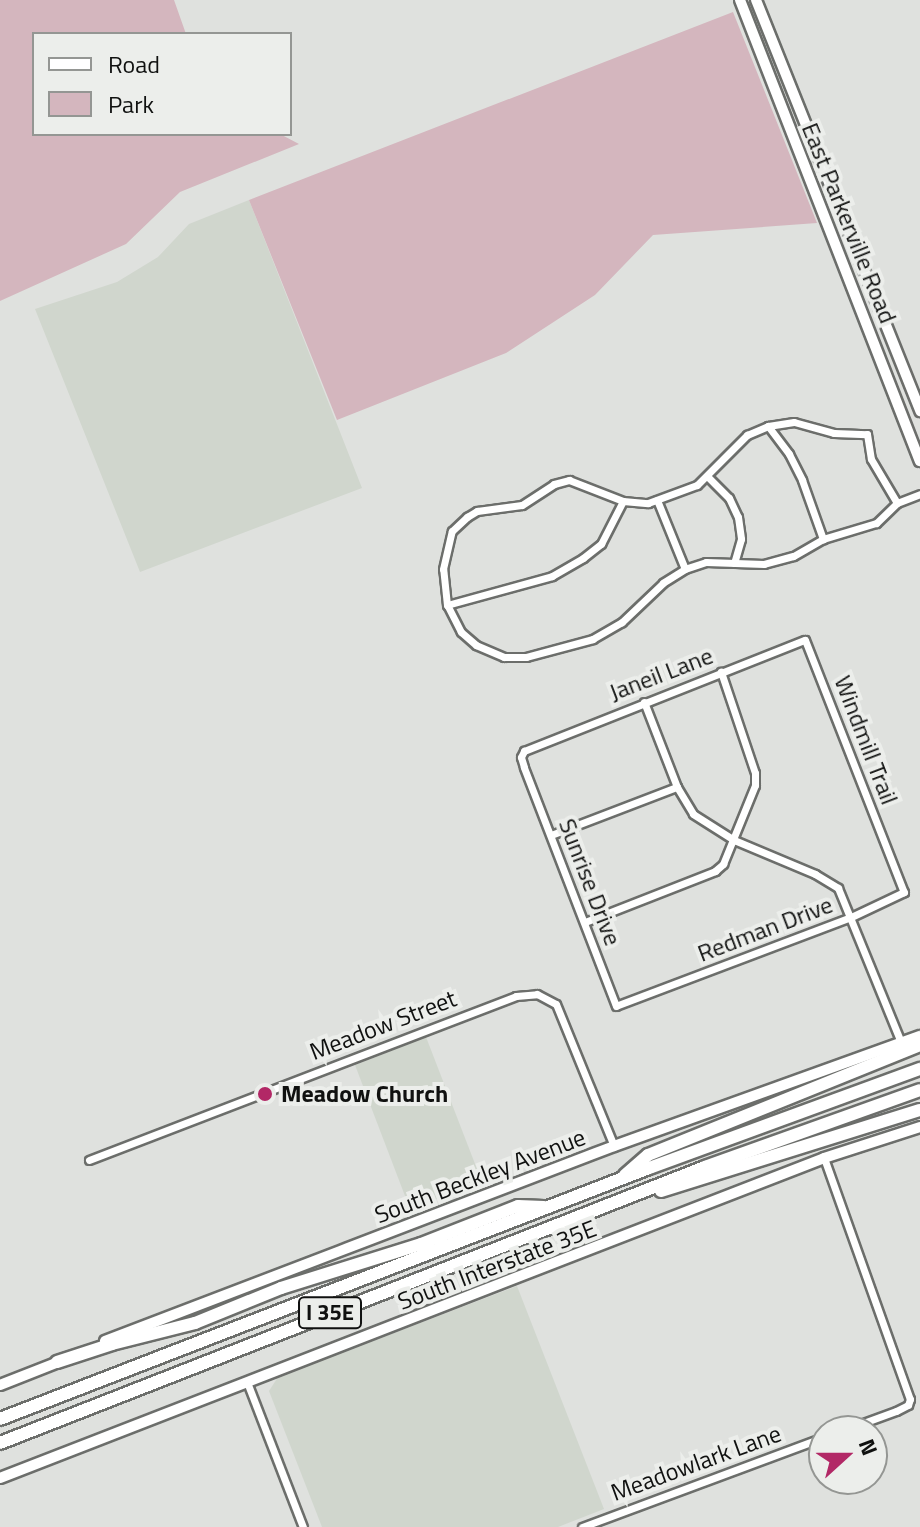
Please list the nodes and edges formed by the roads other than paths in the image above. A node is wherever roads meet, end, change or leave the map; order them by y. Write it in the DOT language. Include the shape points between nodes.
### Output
graph roads {
  1 [pos="740,0"];
  2 [pos="756,0"];
  3 [pos="797,101"];
  4 [pos="781,106"];
  5 [pos="920,411"];
  6 [pos="768,426"];
  7 [pos="920,461"];
  8 [pos="707,476"];
  9 [pos="920,494"];
  10 [pos="657,500"];
  11 [pos="623,501"];
  12 [pos="897,503"];
  13 [pos="823,539"];
  14 [pos="734,563"];
  15 [pos="685,569"];
  16 [pos="447,605"];
  17 [pos="808,647"];
  18 [pos="721,672"];
  19 [pos="644,702"];
  20 [pos="524,751"];
  21 [pos="677,787"];
  22 [pos="551,835"];
  23 [pos="734,840"];
  24 [pos="904,892"];
  25 [pos="851,917"];
  26 [pos="585,922"];
  27 [pos="640,998"];
  28 [pos="920,1036"];
  29 [pos="901,1042"];
  30 [pos="920,1045"];
  31 [pos="920,1069"];
  32 [pos="920,1090"];
  33 [pos="920,1110"];
  34 [pos="920,1127"];
  35 [pos="614,1146"];
  36 [pos="824,1158"];
  37 [pos="89,1160"];
  38 [pos="623,1178"];
  39 [pos="615,1202"];
  40 [pos="551,1207"];
  41 [pos="57,1362"];
  42 [pos="247,1382"];
  43 [pos="0,1385"];
  44 [pos="885,1415"];
  45 [pos="0,1419"];
  46 [pos="46,1424"];
  47 [pos="0,1443"];
  48 [pos="808,1443"];
  49 [pos="0,1449"];
  50 [pos="0,1478"];
  51 [pos="303,1527"];
  52 [pos="582,1527"];
  1 -- 4 [label="main road, East Parkerville Road"];
  2 -- 3 [label="main road, East Parkerville Road"];
  3 -- 4 [label="main road"];
  3 -- 5 [label="main road, East Parkerville Road"];
  4 -- 7 [label="main road, East Parkerville Road"];
  6 -- 8 [label="street" via="732,446"];
  6 -- 12 [label="street" via="794,422 834,433 867,434 871,459"];
  6 -- 13 [label="street" via="802,480"];
  8 -- 10 [label="street"];
  8 -- 14 [label="street" via="729,498 738,517 741,539"];
  9 -- 12 [label="street"];
  10 -- 11 [label="street"];
  10 -- 15 [label="street"];
  11 -- 16 [label="street" via="601,544 583,558 552,576"];
  11 -- 16 [label="street" via="569,480 522,505 477,511 459,524 447,546"];
  12 -- 13 [label="street" via="876,523"];
  13 -- 14 [label="street" via="764,564"];
  14 -- 15 [label="street" via="706,562"];
  15 -- 16 [label="street" via="609,631 526,657 504,657 476,645 461,632"];
  17 -- 18 [label="street, Janeil Lane" via="805,640"];
  17 -- 24 [label="street, Windmill Trail"];
  18 -- 19 [label="street, Janeil Lane"];
  18 -- 23 [label="street" via="755,773"];
  19 -- 20 [label="street, Janeil Lane"];
  19 -- 21 [label="street"];
  20 -- 22 [label="street, Sunrise Drive" via="524,767"];
  21 -- 22 [label="street"];
  21 -- 23 [label="street" via="693,814"];
  22 -- 26 [label="street, Sunrise Drive"];
  23 -- 25 [label="street" via="829,882 838,888"];
  23 -- 26 [label="street" via="715,871"];
  24 -- 25 [label="street, Redman Drive"];
  25 -- 27 [label="street, Redman Drive"];
  25 -- 29 [label="street"];
  26 -- 27 [label="street, Sunrise Drive" via="616,1006"];
  28 -- 29 [label="main road, South Beckley Avenue"];
  29 -- 35 [label="main road, South Beckley Avenue"];
  30 -- 38 [label="highway" via="648,1155"];
  31 -- 38 [label="highway, I 35E"];
  32 -- 39 [label="highway, I 35E"];
  33 -- 39 [label="highway" via="714,1177"];
  34 -- 36 [label="main road, South Interstate 35E"];
  35 -- 37 [label="street, Meadow Street" via="556,1004 537,994 516,996"];
  35 -- 41 [label="main road, South Beckley Avenue"];
  36 -- 42 [label="main road, South Interstate 35E"];
  36 -- 44 [label="street" via="910,1399"];
  38 -- 40 [label="highway, I 35E"];
  39 -- 46 [label="highway, I 35E"];
  40 -- 41 [label="highway" via="518,1206 195,1323"];
  40 -- 45 [label="highway, I 35E"];
  41 -- 43 [label="main road, South Beckley Avenue"];
  42 -- 50 [label="main road, South Interstate 35E"];
  42 -- 51 [label="street"];
  46 -- 47 [label="highway, I 35E"];
  46 -- 49 [label="highway"];
  48 -- 52 [label="street, Meadowlark Lane"];
}
